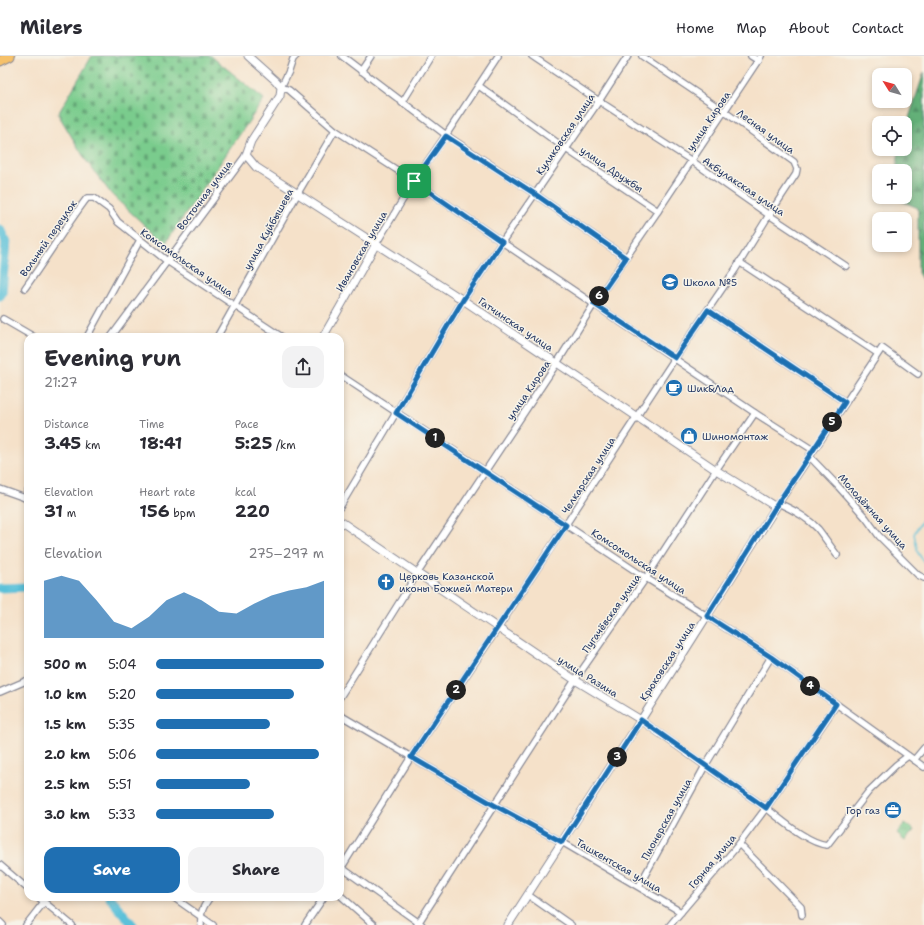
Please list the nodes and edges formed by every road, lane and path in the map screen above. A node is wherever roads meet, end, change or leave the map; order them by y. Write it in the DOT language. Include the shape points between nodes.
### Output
graph roads {
  1 [pos="10,56"];
  2 [pos="248,56"];
  3 [pos="296,56"];
  4 [pos="342,56"];
  5 [pos="372,56"];
  6 [pos="431,56"];
  7 [pos="498,56"];
  8 [pos="532,56"];
  9 [pos="628,56"];
  10 [pos="642,56"];
  11 [pos="751,56"];
  12 [pos="760,58"];
  13 [pos="0,61"];
  14 [pos="361,71"];
  15 [pos="479,86"];
  16 [pos="281,87"];
  17 [pos="402,102"];
  18 [pos="599,102"];
  19 [pos="725,112"];
  20 [pos="335,130"];
  21 [pos="446,136"];
  22 [pos="566,149"];
  23 [pos="246,155"];
  24 [pos="692,161"];
  25 [pos="797,169"];
  26 [pos="414,181"];
  27 [pos="298,193"];
  28 [pos="535,194"];
  29 [pos="87,198"];
  30 [pos="658,211"];
  31 [pos="769,215"];
  32 [pos="140,240"];
  33 [pos="502,242"];
  34 [pos="376,244"];
  35 [pos="626,258"];
  36 [pos="167,261"];
  37 [pos="739,262"];
  38 [pos="846,266"];
  39 [pos="25,288"];
  40 [pos="463,300"];
  41 [pos="594,304"];
  42 [pos="234,306"];
  43 [pos="708,310"];
  44 [pos="3,319"];
  45 [pos="27,333"];
  46 [pos="89,333"];
  47 [pos="114,333"];
  48 [pos="219,333"];
  49 [pos="276,333"];
  50 [pos="325,333"];
  51 [pos="878,353"];
  52 [pos="675,358"];
  53 [pos="557,363"];
  54 [pos="918,374"];
  55 [pos="344,378"];
  56 [pos="845,402"];
  57 [pos="396,413"];
  58 [pos="755,413"];
  59 [pos="636,417"];
  60 [pos="813,450"];
  61 [pos="809,456"];
  62 [pos="716,470"];
  63 [pos="485,471"];
  64 [pos="0,489"];
  65 [pos="24,498"];
  66 [pos="344,500"];
  67 [pos="777,505"];
  68 [pos="344,524"];
  69 [pos="566,525"];
  70 [pos="837,555"];
  71 [pos="417,574"];
  72 [pos="646,578"];
  73 [pos="924,578"];
  74 [pos="707,616"];
  75 [pos="498,628"];
  76 [pos="771,657"];
  77 [pos="575,680"];
  78 [pos="24,682"];
  79 [pos="344,691"];
  80 [pos="0,692"];
  81 [pos="836,704"];
  82 [pos="344,717"];
  83 [pos="641,720"];
  84 [pos="924,748"];
  85 [pos="908,756"];
  86 [pos="411,757"];
  87 [pos="914,760"];
  88 [pos="705,766"];
  89 [pos="924,767"];
  90 [pos="494,805"];
  91 [pos="766,808"];
  92 [pos="562,842"];
  93 [pos="739,844"];
  94 [pos="344,864"];
  95 [pos="0,865"];
  96 [pos="344,871"];
  97 [pos="24,886"];
  98 [pos="639,886"];
  99 [pos="528,895"];
  100 [pos="344,899"];
  101 [pos="178,901"];
  102 [pos="207,901"];
  103 [pos="321,901"];
  104 [pos="44,902"];
  105 [pos="681,912"];
  106 [pos="802,915"];
  107 [pos="200,917"];
  108 [pos="0,922"];
  109 [pos="419,924"];
  110 [pos="3,925"];
  111 [pos="26,925"];
  112 [pos="72,925"];
  113 [pos="201,925"];
  114 [pos="213,925"];
  115 [pos="305,925"];
  116 [pos="374,925"];
  117 [pos="508,925"];
  118 [pos="571,925"];
  119 [pos="670,925"];
  1 -- 13 [label="highway"];
  2 -- 16 [label="street"];
  3 -- 16 [label="street, Восточная улица"];
  4 -- 14 [label="street"];
  5 -- 14 [label="street"];
  6 -- 17 [label="street"];
  7 -- 15 [label="street, Ивановская улица"];
  8 -- 18 [label="street, Акбулакская улица"];
  9 -- 18 [label="street, Куликовская улица"];
  10 -- 19 [label="street, Лесная улица"];
  11 -- 12 [label="street"];
  12 -- 19 [label="street, улица Кирова"];
  14 -- 17 [label="street"];
  15 -- 21 [label="street, Ивановская улица"];
  15 -- 22 [label="street, улица Дружбы"];
  16 -- 20 [label="street" via="288,90"];
  16 -- 23 [label="street, Восточная улица" via="280,96 251,140"];
  17 -- 21 [label="street"];
  18 -- 22 [label="street, Куликовская улица"];
  18 -- 24 [label="street, Акбулакская улица"];
  19 -- 24 [label="street, улица Кирова"];
  19 -- 25 [label="street, Лесная улица" via="794,162"];
  20 -- 26 [label="street"];
  20 -- 27 [label="street, улица Куйбышева"];
  21 -- 26 [label="street, Ивановская улица"];
  21 -- 28 [label="street"];
  22 -- 28 [label="street, Куликовская улица"];
  22 -- 30 [label="street, улица Дружбы"];
  23 -- 27 [label="street, Гатчинская улица" via="256,166"];
  23 -- 36 [label="street, Восточная улица"];
  24 -- 30 [label="street, улица Кирова"];
  24 -- 31 [label="street, Акбулакская улица"];
  25 -- 31 [label="street, Челкарская улица"];
  26 -- 33 [label="street"];
  26 -- 34 [label="street, Ивановская улица"];
  27 -- 34 [label="street, Гатчинская улица"];
  27 -- 42 [label="street, улица Куйбышева"];
  28 -- 33 [label="street, Куликовская улица"];
  28 -- 35 [label="street"];
  29 -- 32 [label="street, Комсомольская улица" via="94,198 109,209 118,222"];
  29 -- 39 [label="street, Вольный переулок"];
  30 -- 35 [label="street, улица Кирова"];
  31 -- 37 [label="street, Челкарская улица"];
  31 -- 38 [label="street, Акбулакская улица"];
  32 -- 36 [label="street, Комсомольская улица"];
  32 -- 46 [label="street"];
  33 -- 40 [label="street, Куликовская улица"];
  33 -- 41 [label="street"];
  34 -- 40 [label="street, Гатчинская улица"];
  34 -- 50 [label="street, Ивановская улица"];
  35 -- 41 [label="street, улица Кирова"];
  36 -- 42 [label="street, Комсомольская улица"];
  36 -- 47 [label="street, Восточная улица"];
  37 -- 43 [label="street, Челкарская улица"];
  37 -- 51 [label="street"];
  40 -- 53 [label="street, Гатчинская улица"];
  40 -- 57 [label="street, Куликовская улица"];
  41 -- 52 [label="street"];
  41 -- 53 [label="street, улица Кирова"];
  42 -- 48 [label="street, улица Куйбышева"];
  42 -- 49 [label="street, Комсомольская улица"];
  43 -- 52 [label="street, Челкарская улица"];
  43 -- 56 [label="street"];
  44 -- 45 [label="street"];
  51 -- 54 [label="street, Крюковская улица" via="882,348"];
  51 -- 56 [label="street, Крюковская улица"];
  52 -- 58 [label="street"];
  52 -- 59 [label="street, Челкарская улица"];
  53 -- 59 [label="street, Гатчинская улица"];
  53 -- 63 [label="street, улица Кирова"];
  55 -- 57 [label="street, Комсомольская улица"];
  56 -- 60 [label="street, Крюковская улица"];
  57 -- 63 [label="street, Комсомольская улица"];
  57 -- 66 [label="street, Куликовская улица"];
  58 -- 60 [label="street"];
  58 -- 62 [label="street, Пугачёвская улица"];
  59 -- 62 [label="street, Гатчинская улица"];
  59 -- 69 [label="street, Челкарская улица"];
  60 -- 61 [label="street, Крюковская улица"];
  61 -- 67 [label="street, Крюковская улица"];
  61 -- 73 [label="street, Молодёжная улица" via="866,518 879,536"];
  62 -- 67 [label="street, Гатчинская улица"];
  62 -- 72 [label="street, Пугачёвская улица"];
  63 -- 69 [label="street, Комсомольская улица"];
  63 -- 71 [label="street, улица Кирова"];
  64 -- 65 [label="street"];
  67 -- 70 [label="street, Гатчинская улица" via="798,513 810,522"];
  67 -- 74 [label="street, Крюковская улица"];
  68 -- 71 [label="street, улица Разина"];
  69 -- 72 [label="street, Комсомольская улица"];
  69 -- 75 [label="street, Челкарская улица"];
  71 -- 75 [label="street, улица Разина"];
  71 -- 79 [label="street, улица Кирова"];
  72 -- 74 [label="street, Комсомольская улица"];
  72 -- 77 [label="street, Пугачёвская улица"];
  74 -- 76 [label="street, Комсомольская улица"];
  74 -- 83 [label="street, Крюковская улица"];
  75 -- 77 [label="street, улица Разина"];
  75 -- 86 [label="street, Челкарская улица"];
  76 -- 81 [label="street, Комсомольская улица"];
  76 -- 88 [label="street, Пионерская улица"];
  77 -- 83 [label="street, улица Разина"];
  77 -- 90 [label="street, Пугачёвская улица"];
  78 -- 80 [label="street"];
  81 -- 85 [label="street, Комсомольская улица"];
  81 -- 91 [label="street, Горная улица"];
  82 -- 86 [label="street, Ташкентская улица"];
  83 -- 88 [label="street, улица Разина"];
  83 -- 92 [label="street, Крюковская улица"];
  84 -- 87 [label="street"];
  85 -- 87 [label="street, Комсомольская улица"];
  85 -- 91 [label="street, улица Разина" via="869,790 827,845 805,837"];
  86 -- 90 [label="street, Ташкентская улица"];
  86 -- 94 [label="street, Челкарская улица"];
  87 -- 89 [label="street, Комсомольская улица"];
  88 -- 91 [label="street, улица Разина"];
  88 -- 98 [label="street, Пионерская улица"];
  90 -- 92 [label="street, Ташкентская улица"];
  90 -- 109 [label="street, Пугачёвская улица"];
  91 -- 93 [label="street, Горная улица"];
  92 -- 98 [label="street, Ташкентская улица"];
  92 -- 99 [label="street, Крюковская улица"];
  93 -- 105 [label="street, Горная улица"];
  93 -- 106 [label="street" via="800,907"];
  95 -- 97 [label="street"];
  96 -- 109 [label="street"];
  98 -- 105 [label="street, Ташкентская улица"];
  99 -- 117 [label="street, Крюковская улица"];
  99 -- 118 [label="street"];
  100 -- 116 [label="street"];
  101 -- 107 [label="street"];
  102 -- 107 [label="street"];
  103 -- 115 [label="street"];
  104 -- 111 [label="street"];
  104 -- 112 [label="street"];
  105 -- 119 [label="street, Горная улица"];
  107 -- 113 [label="street"];
  107 -- 114 [label="street"];
  108 -- 110 [label="street"];
}
